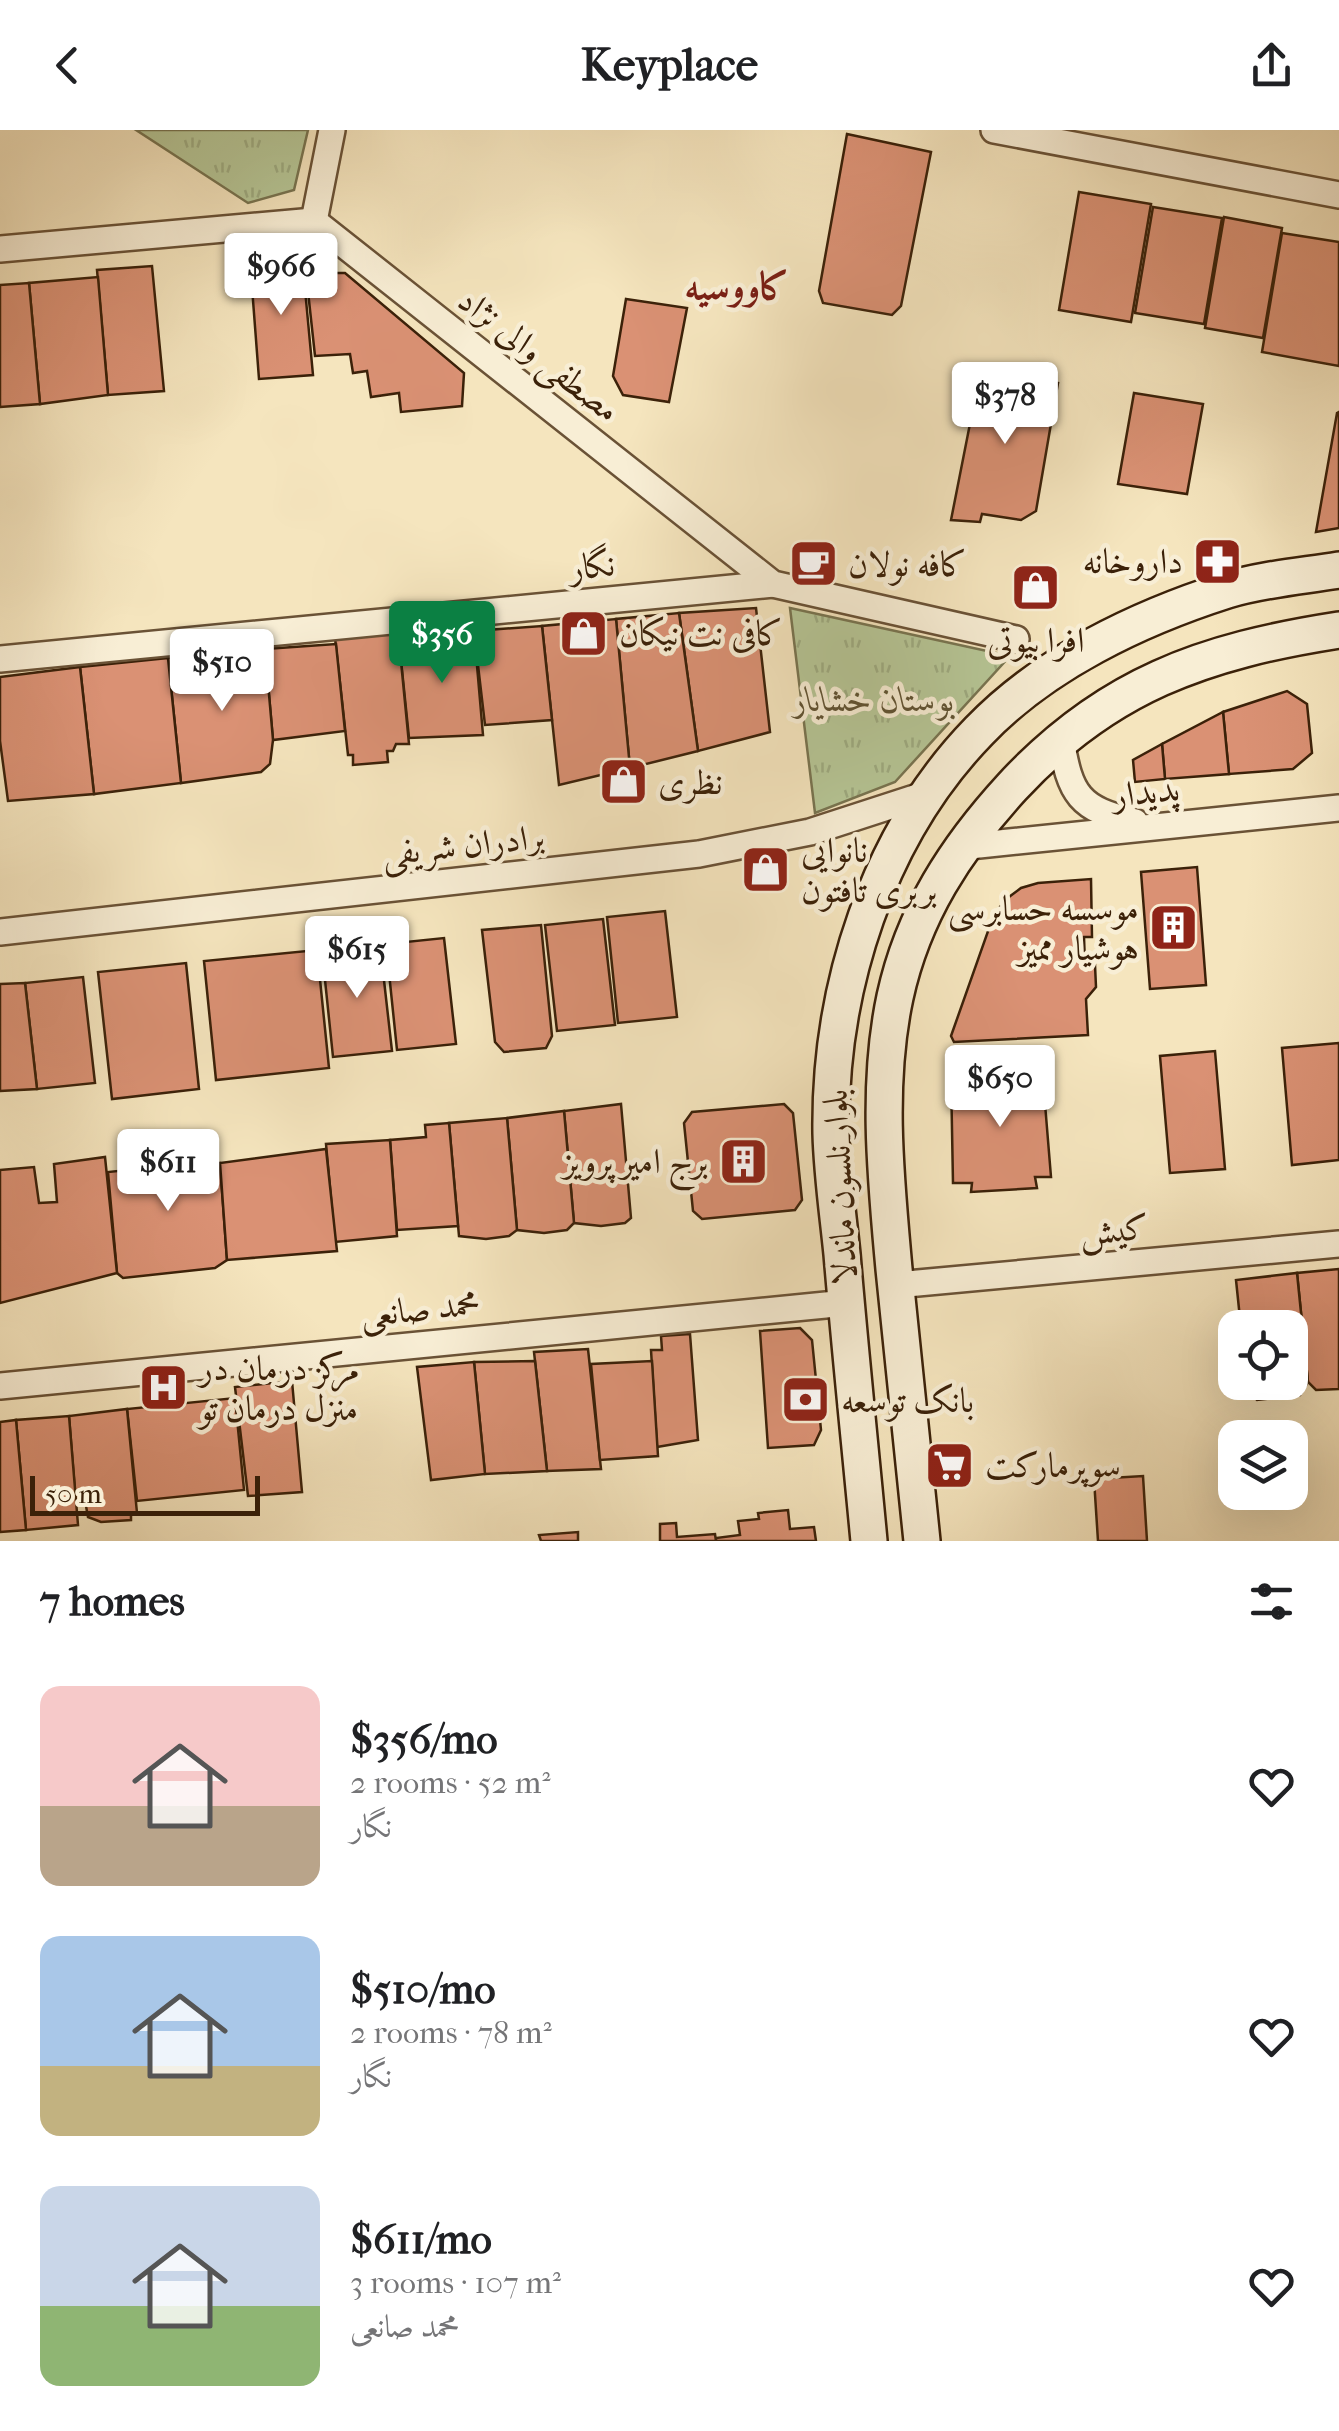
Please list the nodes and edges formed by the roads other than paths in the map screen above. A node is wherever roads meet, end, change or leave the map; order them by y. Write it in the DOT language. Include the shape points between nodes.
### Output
graph roads {
  1 [pos="332,130"];
  2 [pos="994,130"];
  3 [pos="1339,196"];
  4 [pos="314,222"];
  5 [pos="0,250"];
  6 [pos="1339,570"];
  7 [pos="773,584"];
  8 [pos="1339,630"];
  9 [pos="1016,639"];
  10 [pos="0,659"];
  11 [pos="1061,738"];
  12 [pos="928,794"];
  13 [pos="1339,808"];
  14 [pos="1155,826"];
  15 [pos="960,847"];
  16 [pos="0,932"];
  17 [pos="1339,1244"];
  18 [pos="896,1285"];
  19 [pos="846,1303"];
  20 [pos="0,1386"];
  21 [pos="869,1541"];
  22 [pos="922,1541"];
  1 -- 4 [label="street"];
  2 -- 3 [label="street"];
  4 -- 5 [label="street"];
  4 -- 7 [label="street, مصطفی والی نژاد"];
  6 -- 12 [label="main road, بلوار نلسون ماندلا" via="1231,589 1119,632 1016,698 981,728"];
  7 -- 9 [label="street, مصطفی والی نژاد"];
  7 -- 10 [label="street, نگار"];
  8 -- 11 [label="main road, بلوار نلسون ماندلا" via="1175,670 1121,696"];
  11 -- 14 [label="street" via="1072,785 1086,803 1102,814"];
  11 -- 15 [label="main road, بلوار نلسون ماندلا"];
  12 -- 16 [label="street, برادران شریفی" via="810,832 700,854"];
  12 -- 19 [label="main road, بلوار نلسون ماندلا" via="878,886 845,989 832,1134"];
  13 -- 14 [label="street, پدیدار"];
  14 -- 15 [label="street, پدیدار"];
  15 -- 18 [label="main road, بلوار نلسون ماندلا" via="910,948 886,1061 885,1168"];
  17 -- 18 [label="street, کیش"];
  18 -- 22 [label="main road, بلوار نلسون ماندلا"];
  19 -- 20 [label="street, محمد صانعی"];
  19 -- 21 [label="main road, بلوار نلسون ماندلا"];
}
